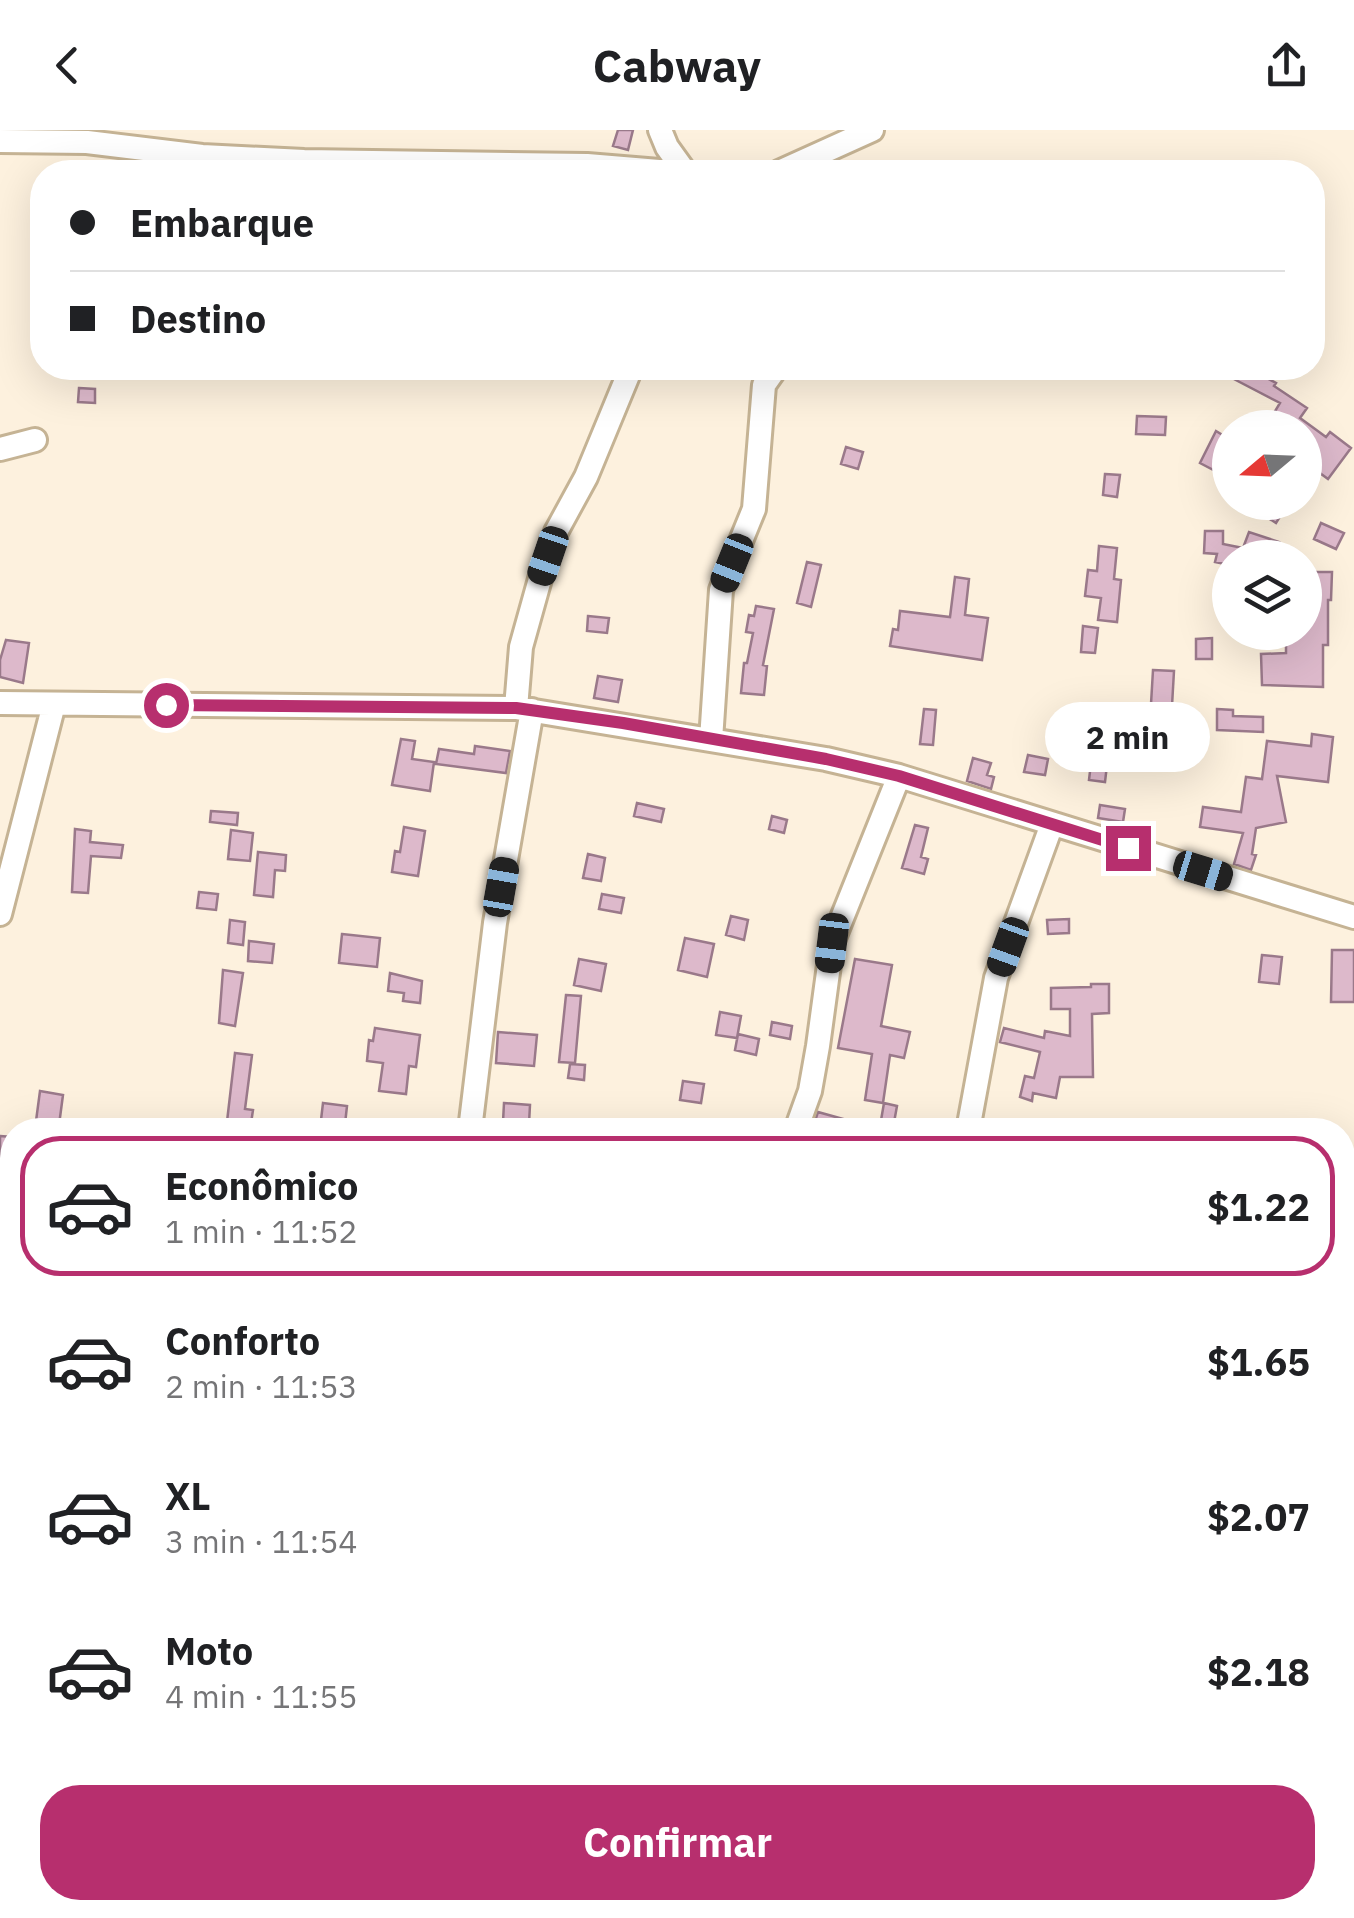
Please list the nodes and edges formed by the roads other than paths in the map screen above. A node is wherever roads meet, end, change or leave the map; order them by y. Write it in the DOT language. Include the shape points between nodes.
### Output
graph roads {
  1 [pos="660,130"];
  2 [pos="872,130"];
  3 [pos="11,137"];
  4 [pos="287,160"];
  5 [pos="676,160"];
  6 [pos="806,160"];
  7 [pos="626,380"];
  8 [pos="768,380"];
  9 [pos="35,440"];
  10 [pos="0,449"];
  11 [pos="0,703"];
  12 [pos="54,704"];
  13 [pos="524,709"];
  14 [pos="711,740"];
  15 [pos="899,776"];
  16 [pos="1052,824"];
  17 [pos="0,914"];
  18 [pos="1354,917"];
  19 [pos="471,1118"];
  20 [pos="800,1118"];
  21 [pos="970,1118"];
  1 -- 5 [label="street"];
  2 -- 6 [label="street"];
  3 -- 4 [label="street"];
  7 -- 13 [label="street" via="546,564 521,648"];
  8 -- 14 [label="street" via="754,509 721,590"];
  9 -- 10 [label="street"];
  11 -- 12 [label="street"];
  12 -- 13 [label="street"];
  12 -- 17 [label="street"];
  13 -- 14 [label="street"];
  13 -- 19 [label="street"];
  14 -- 15 [label="street"];
  15 -- 16 [label="street"];
  15 -- 20 [label="street" via="832,943"];
  16 -- 18 [label="street"];
  16 -- 21 [label="street" via="996,978"];
}
